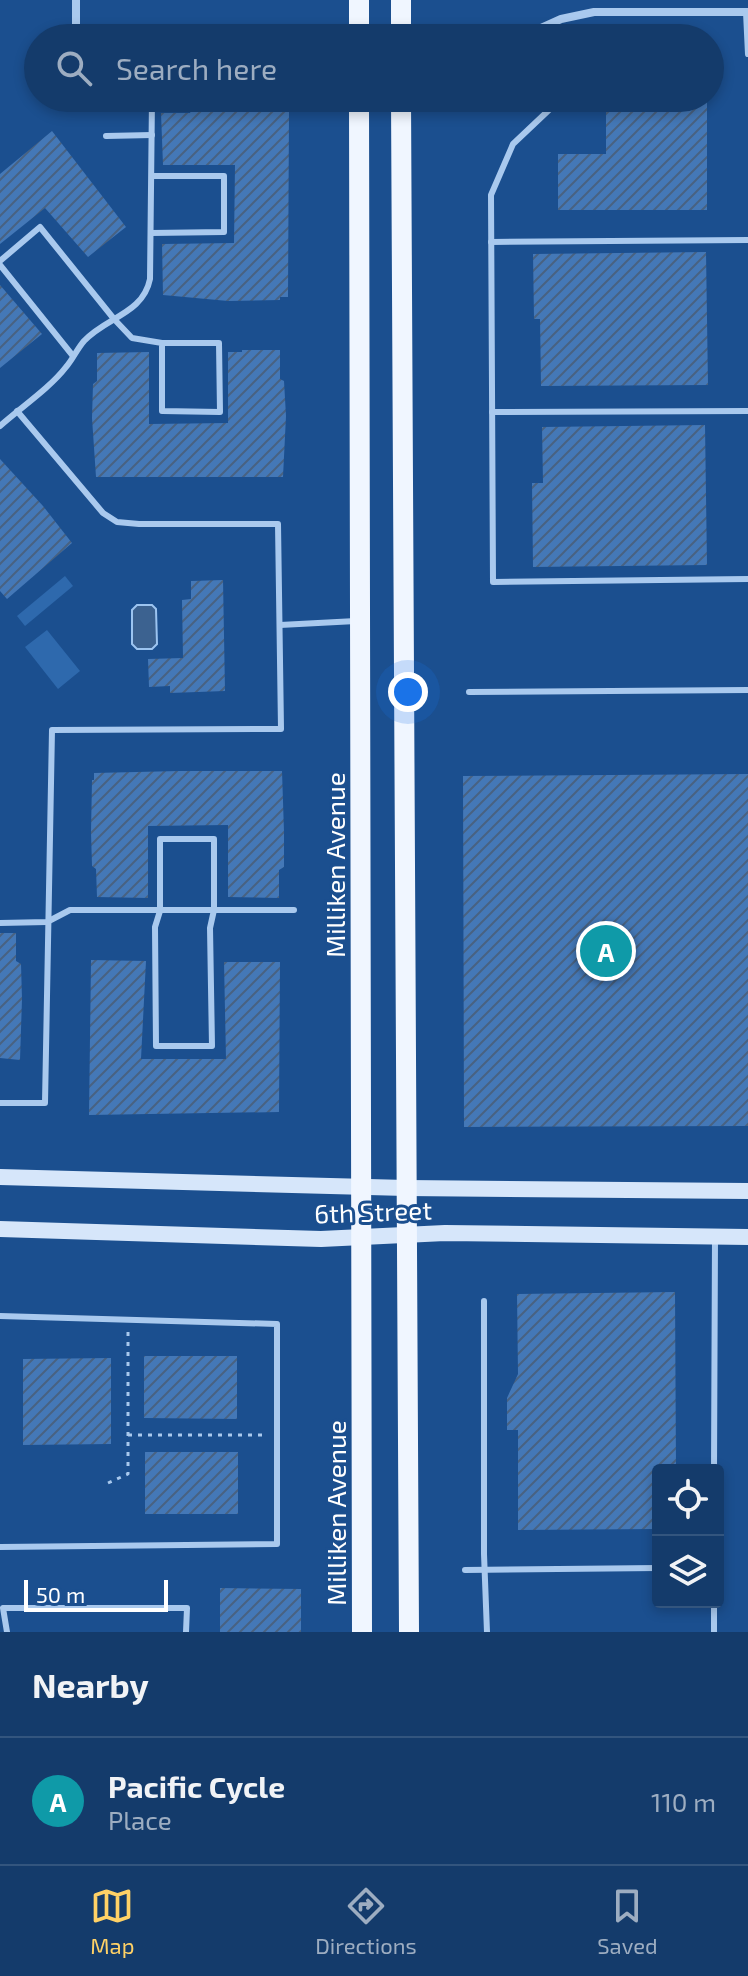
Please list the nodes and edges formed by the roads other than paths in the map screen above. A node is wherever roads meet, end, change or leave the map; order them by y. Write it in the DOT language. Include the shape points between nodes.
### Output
graph roads {
  1 [pos="76,0"];
  2 [pos="359,0"];
  3 [pos="401,0"];
  4 [pos="630,0"];
  5 [pos="630,12"];
  6 [pos="747,12"];
  7 [pos="76,24"];
  8 [pos="359,24"];
  9 [pos="401,24"];
  10 [pos="552,24"];
  11 [pos="748,54"];
  12 [pos="152,112"];
  13 [pos="359,112"];
  14 [pos="401,112"];
  15 [pos="547,112"];
  16 [pos="152,135"];
  17 [pos="106,136"];
  18 [pos="152,176"];
  19 [pos="151,233"];
  20 [pos="748,240"];
  21 [pos="491,242"];
  22 [pos="0,263"];
  23 [pos="114,319"];
  24 [pos="162,343"];
  25 [pos="73,356"];
  26 [pos="17,411"];
  27 [pos="748,411"];
  28 [pos="492,412"];
  29 [pos="0,426"];
  30 [pos="748,579"];
  31 [pos="358,621"];
  32 [pos="280,625"];
  33 [pos="748,690"];
  34 [pos="469,692"];
  35 [pos="214,910"];
  36 [pos="294,910"];
  37 [pos="160,911"];
  38 [pos="47,922"];
  39 [pos="0,923"];
  40 [pos="0,1103"];
  41 [pos="0,1177"];
  42 [pos="361,1186"];
  43 [pos="406,1188"];
  44 [pos="748,1191"];
  45 [pos="0,1229"];
  46 [pos="406,1236"];
  47 [pos="360,1237"];
  48 [pos="715,1237"];
  49 [pos="748,1237"];
  50 [pos="484,1301"];
  51 [pos="0,1316"];
  52 [pos="714,1464"];
  53 [pos="0,1547"];
  54 [pos="652,1568"];
  55 [pos="465,1570"];
  56 [pos="486,1570"];
  57 [pos="714,1608"];
  58 [pos="7,1632"];
  59 [pos="186,1632"];
  60 [pos="362,1632"];
  61 [pos="409,1632"];
  62 [pos="487,1632"];
  63 [pos="714,1632"];
  1 -- 7 [label="street"];
  2 -- 8 [label="main road"];
  3 -- 9 [label="main road"];
  4 -- 5 [label="street"];
  5 -- 6 [label="street"];
  5 -- 10 [label="street" via="594,12"];
  6 -- 11 [label="lane"];
  12 -- 16 [label="lane"];
  13 -- 31 [label="main road, Milliken Avenue"];
  14 -- 43 [label="main road"];
  15 -- 21 [label="lane" via="513,144 491,195"];
  16 -- 17 [label="lane"];
  16 -- 18 [label="lane"];
  18 -- 19 [label="lane"];
  18 -- 19 [label="lane" via="224,176 224,232"];
  19 -- 23 [label="lane" via="147,294"];
  20 -- 21 [label="lane"];
  21 -- 28 [label="lane"];
  22 -- 23 [label="lane" via="40,227"];
  22 -- 25 [label="lane"];
  23 -- 24 [label="lane" via="132,338"];
  23 -- 25 [label="lane"];
  24 -- 24 [label="lane" via="162,411 220,412 219,343"];
  25 -- 26 [label="lane"];
  26 -- 29 [label="lane"];
  26 -- 32 [label="lane" via="91,501 117,522 278,524"];
  27 -- 28 [label="lane"];
  28 -- 30 [label="lane" via="493,582"];
  31 -- 32 [label="lane"];
  31 -- 42 [label="main road, Milliken Avenue"];
  32 -- 38 [label="lane" via="281,729 52,730"];
  33 -- 34 [label="lane"];
  35 -- 36 [label="lane"];
  35 -- 37 [label="lane"];
  35 -- 37 [label="lane" via="214,839 160,839"];
  35 -- 37 [label="lane" via="212,1046 156,1046 155,927"];
  37 -- 38 [label="lane" via="70,910"];
  38 -- 39 [label="lane"];
  38 -- 40 [label="lane" via="45,1103"];
  41 -- 42 [label="main road, 6th Street"];
  42 -- 43 [label="main road, 6th Street"];
  42 -- 47 [label="main road, Milliken Avenue"];
  43 -- 44 [label="main road, 6th Street"];
  43 -- 46 [label="main road"];
  45 -- 47 [label="main road, 6th Street"];
  46 -- 47 [label="main road, 6th Street"];
  46 -- 48 [label="main road, 6th Street"];
  46 -- 61 [label="main road"];
  47 -- 60 [label="main road, Milliken Avenue"];
  48 -- 49 [label="main road, 6th Street"];
  48 -- 52 [label="lane"];
  50 -- 56 [label="lane"];
  51 -- 53 [label="lane" via="277,1324 277,1544"];
  54 -- 56 [label="lane"];
  55 -- 56 [label="lane"];
  56 -- 62 [label="lane"];
  57 -- 63 [label="lane"];
  58 -- 59 [label="lane" via="3,1608 187,1608"];
}
